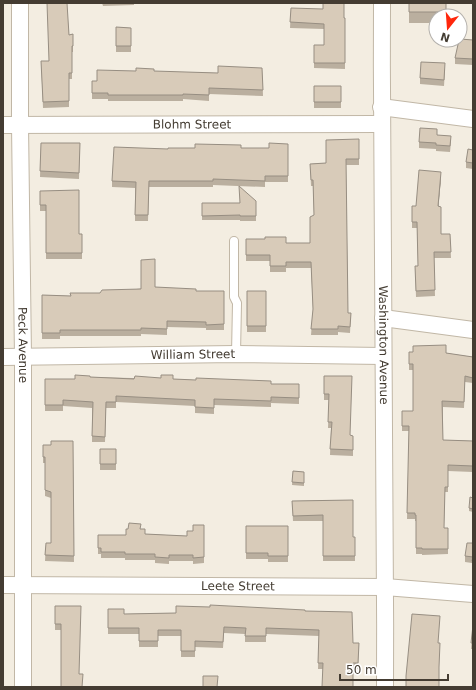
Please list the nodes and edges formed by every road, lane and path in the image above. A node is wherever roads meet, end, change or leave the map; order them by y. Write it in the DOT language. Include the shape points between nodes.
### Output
graph roads {
  1 [pos="20,3"];
  2 [pos="382,3"];
  3 [pos="381,107"];
  4 [pos="473,119"];
  5 [pos="382,124"];
  6 [pos="3,125"];
  7 [pos="20,125"];
  8 [pos="234,241"];
  9 [pos="383,318"];
  10 [pos="473,330"];
  11 [pos="236,354"];
  12 [pos="23,356"];
  13 [pos="383,356"];
  14 [pos="3,357"];
  15 [pos="22,584"];
  16 [pos="3,585"];
  17 [pos="385,587"];
  18 [pos="473,594"];
  19 [pos="22,687"];
  20 [pos="385,687"];
  1 -- 7 [label="street, Peck Avenue"];
  2 -- 3 [label="street, Washington Avenue"];
  3 -- 4 [label="street"];
  3 -- 5 [label="street, Washington Avenue"];
  5 -- 7 [label="street, Blohm Street"];
  5 -- 9 [label="street, Washington Avenue"];
  6 -- 7 [label="street, Blohm Street"];
  7 -- 12 [label="street, Peck Avenue"];
  8 -- 11 [label="lane"];
  9 -- 10 [label="street"];
  9 -- 13 [label="street, Washington Avenue"];
  11 -- 12 [label="street, William Street"];
  11 -- 13 [label="street, William Street"];
  12 -- 14 [label="street, William Street"];
  12 -- 15 [label="street, Peck Avenue"];
  13 -- 17 [label="street, Washington Avenue"];
  15 -- 16 [label="street, Leete Street"];
  15 -- 17 [label="street, Leete Street"];
  15 -- 19 [label="street, Peck Avenue"];
  17 -- 18 [label="street, Leete Street"];
  17 -- 20 [label="street, Washington Avenue"];
}
